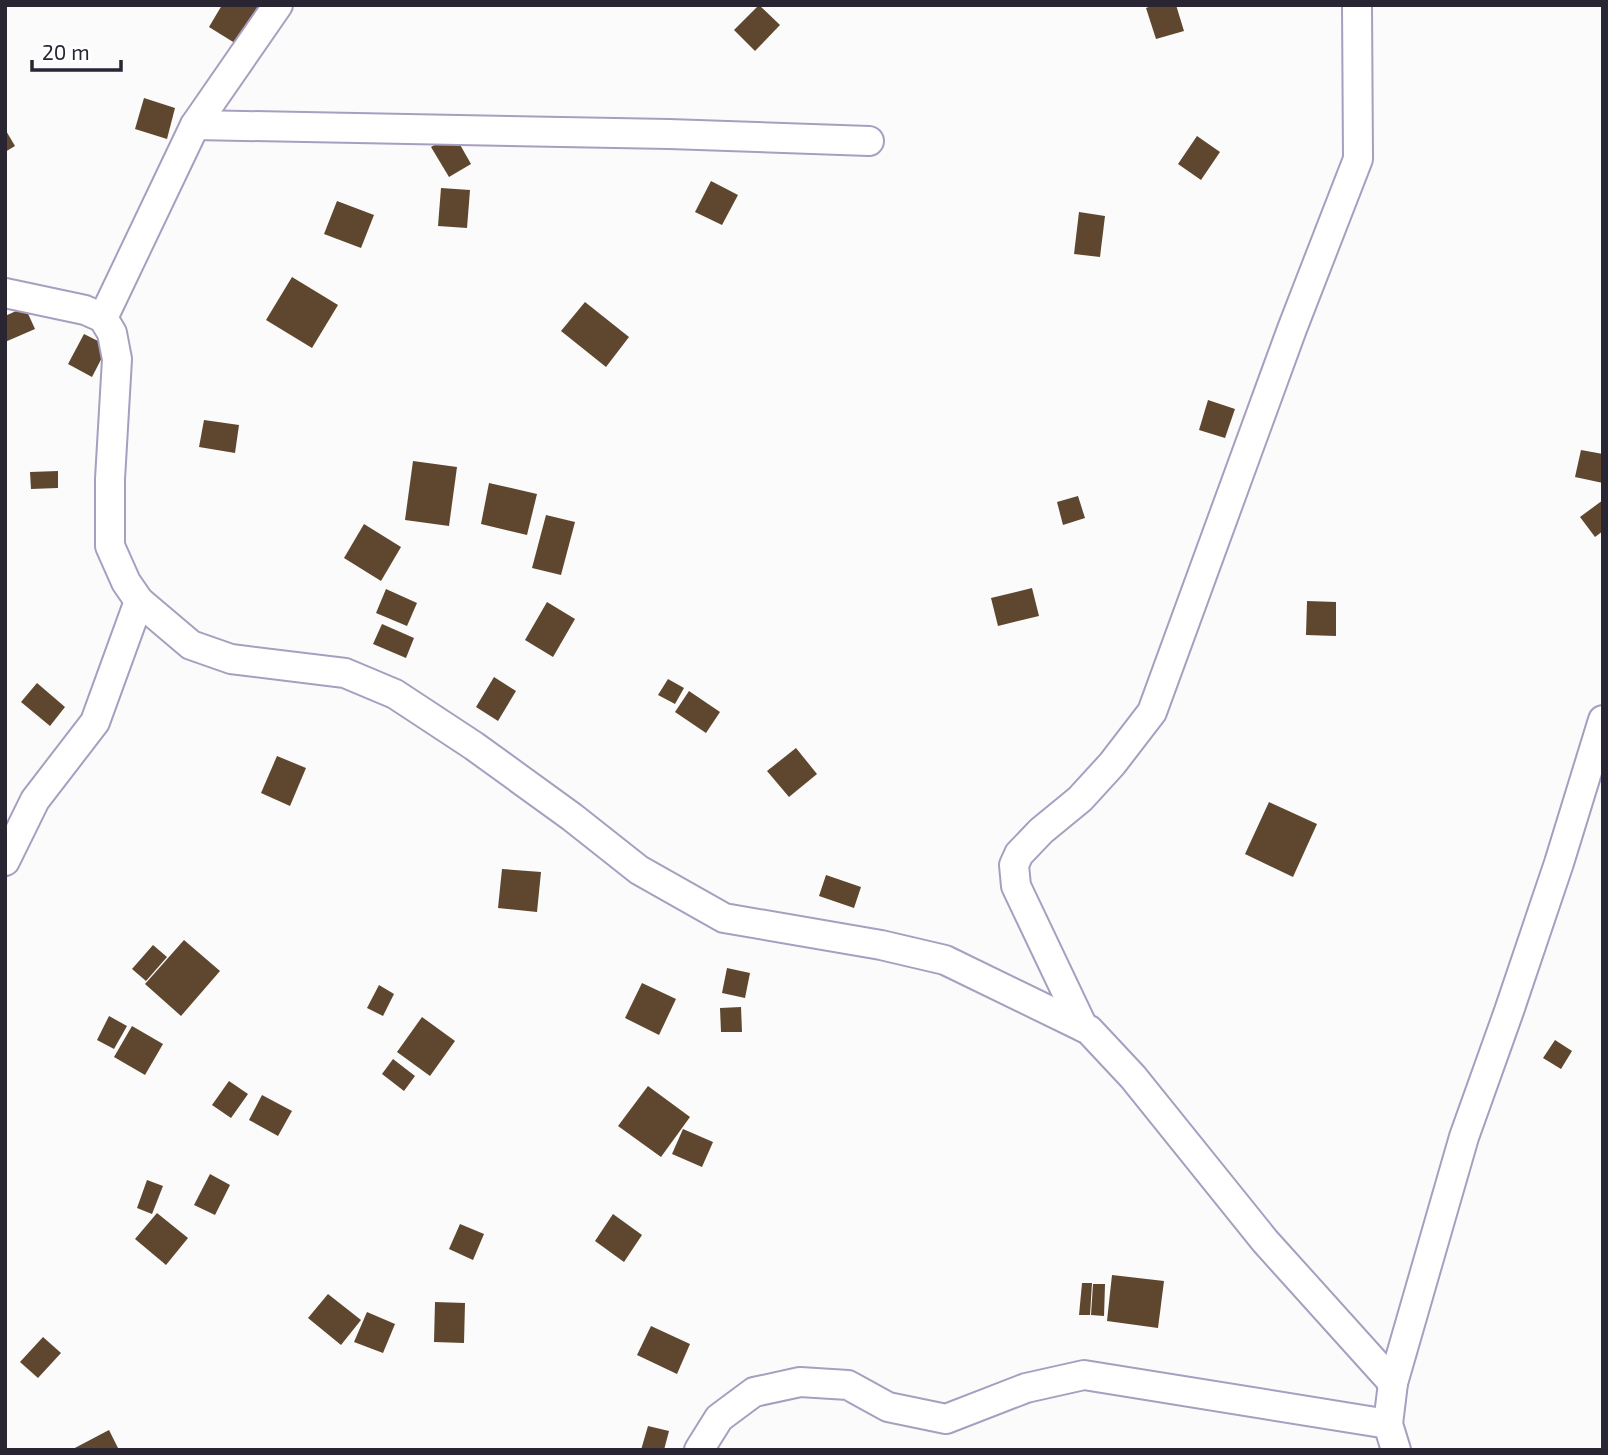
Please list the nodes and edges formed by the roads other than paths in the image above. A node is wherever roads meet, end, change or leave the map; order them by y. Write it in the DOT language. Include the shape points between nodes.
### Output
graph roads {
  1 [pos="278,5"];
  2 [pos="1357,5"];
  3 [pos="195,125"];
  4 [pos="869,141"];
  5 [pos="5,293"];
  6 [pos="103,318"];
  7 [pos="139,601"];
  8 [pos="1603,720"];
  9 [pos="5,861"];
  10 [pos="1083,1027"];
  11 [pos="1392,1383"];
  12 [pos="1392,1437"];
  13 [pos="699,1450"];
  1 -- 3 [label="street"];
  2 -- 10 [label="street" via="1358,159 1152,712 1096,782 1026,846 1014,864 1016,886"];
  3 -- 4 [label="street"];
  3 -- 6 [label="street"];
  5 -- 6 [label="street"];
  6 -- 7 [label="street" via="112,333 117,359 110,546"];
  7 -- 9 [label="street" via="95,722 36,800"];
  7 -- 10 [label="street" via="191,645 231,659 345,673 395,694 485,754 639,870 724,918 945,960"];
  8 -- 11 [label="street" via="1510,1011 1464,1137"];
  10 -- 11 [label="street" via="1133,1077 1265,1241"];
  11 -- 12 [label="street"];
  12 -- 13 [label="street" via="1084,1375 1026,1388 946,1419 888,1407 848,1385 800,1382 754,1392 719,1418"];
}
